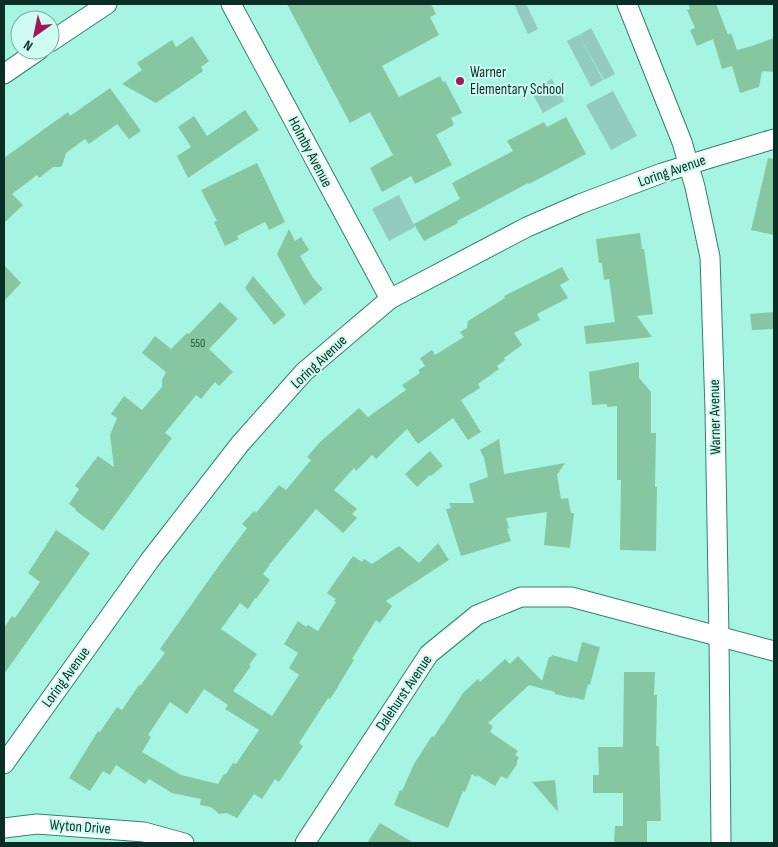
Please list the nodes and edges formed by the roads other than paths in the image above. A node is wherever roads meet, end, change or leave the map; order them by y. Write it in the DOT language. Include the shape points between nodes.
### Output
graph roads {
  1 [pos="107,4"];
  2 [pos="231,4"];
  3 [pos="627,4"];
  4 [pos="60,35"];
  5 [pos="24,60"];
  6 [pos="4,74"];
  7 [pos="774,139"];
  8 [pos="690,165"];
  9 [pos="390,299"];
  10 [pos="719,637"];
  11 [pos="774,651"];
  12 [pos="4,764"];
  13 [pos="4,828"];
  14 [pos="184,843"];
  15 [pos="305,843"];
  16 [pos="721,843"];
  1 -- 4 [label="street"];
  2 -- 9 [label="street, Holmby Avenue"];
  3 -- 8 [label="street, Warner Avenue"];
  5 -- 6 [label="street"];
  7 -- 8 [label="street, Loring Avenue"];
  8 -- 9 [label="street, Loring Avenue" via="526,227"];
  8 -- 10 [label="street, Warner Avenue" via="710,257"];
  9 -- 12 [label="street, Loring Avenue" via="304,372 240,444 150,560"];
  10 -- 11 [label="street, Dalehurst Avenue"];
  10 -- 15 [label="street, Dalehurst Avenue" via="571,597 521,597 477,615 429,654"];
  10 -- 16 [label="street, Warner Avenue"];
  13 -- 14 [label="street, Wyton Drive" via="37,824 144,832"];
}
